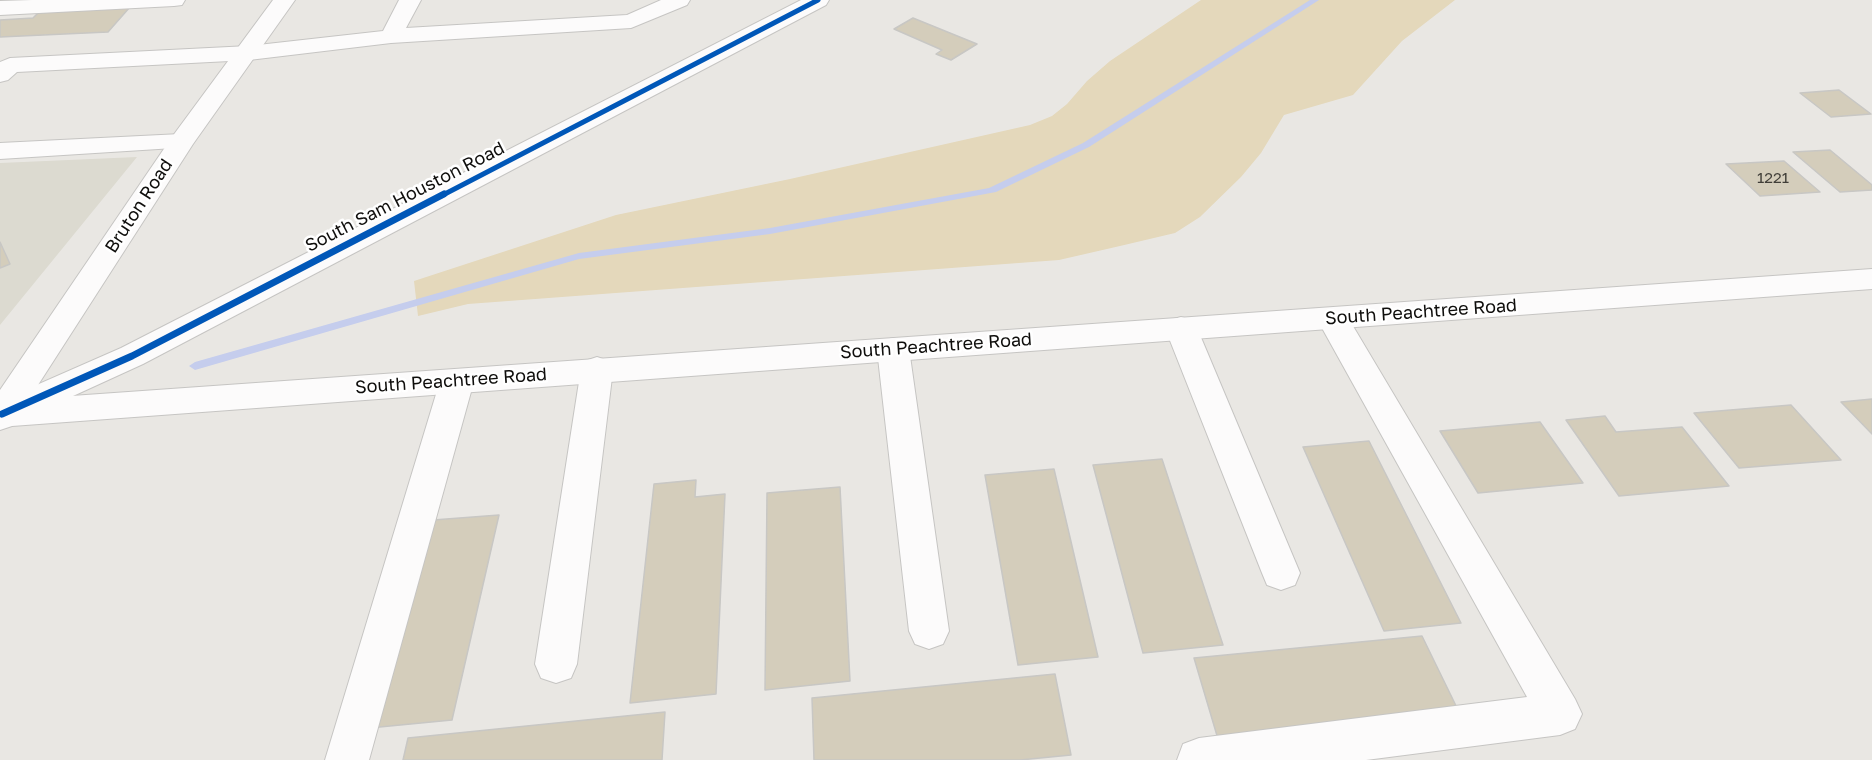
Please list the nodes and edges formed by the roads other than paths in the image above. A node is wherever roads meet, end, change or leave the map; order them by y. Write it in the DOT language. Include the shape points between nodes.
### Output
graph roads {
  1 [pos="174,0"];
  2 [pos="284,0"];
  3 [pos="410,0"];
  4 [pos="679,0"];
  5 [pos="818,0"];
  6 [pos="0,8"];
  7 [pos="391,36"];
  8 [pos="246,53"];
  9 [pos="0,75"];
  10 [pos="181,142"];
  11 [pos="0,151"];
  12 [pos="1872,279"];
  13 [pos="1333,319"];
  14 [pos="1181,328"];
  15 [pos="893,349"];
  16 [pos="597,369"];
  17 [pos="457,381"];
  18 [pos="1,415"];
  19 [pos="1281,573"];
  20 [pos="929,631"];
  21 [pos="556,664"];
  22 [pos="347,760"];
  23 [pos="1199,760"];
  1 -- 6 [label="main road"];
  2 -- 8 [label="main road, Bruton Road"];
  3 -- 7 [label="main road"];
  4 -- 7 [label="main road" via="631,21"];
  5 -- 18 [label="main road, South Sam Houston Road" via="132,356"];
  7 -- 8 [label="main road"];
  8 -- 9 [label="main road" via="10,65"];
  8 -- 10 [label="main road, Bruton Road"];
  10 -- 11 [label="main road"];
  10 -- 18 [label="main road, Bruton Road"];
  12 -- 13 [label="main road, South Peachtree Road"];
  13 -- 14 [label="main road, South Peachtree Road"];
  13 -- 23 [label="main road" via="1560,714"];
  14 -- 15 [label="main road, South Peachtree Road"];
  14 -- 19 [label="main road"];
  15 -- 16 [label="main road, South Peachtree Road"];
  15 -- 20 [label="main road"];
  16 -- 17 [label="main road, South Peachtree Road"];
  16 -- 21 [label="main road"];
  17 -- 18 [label="main road, South Peachtree Road"];
  17 -- 22 [label="main road"];
}
